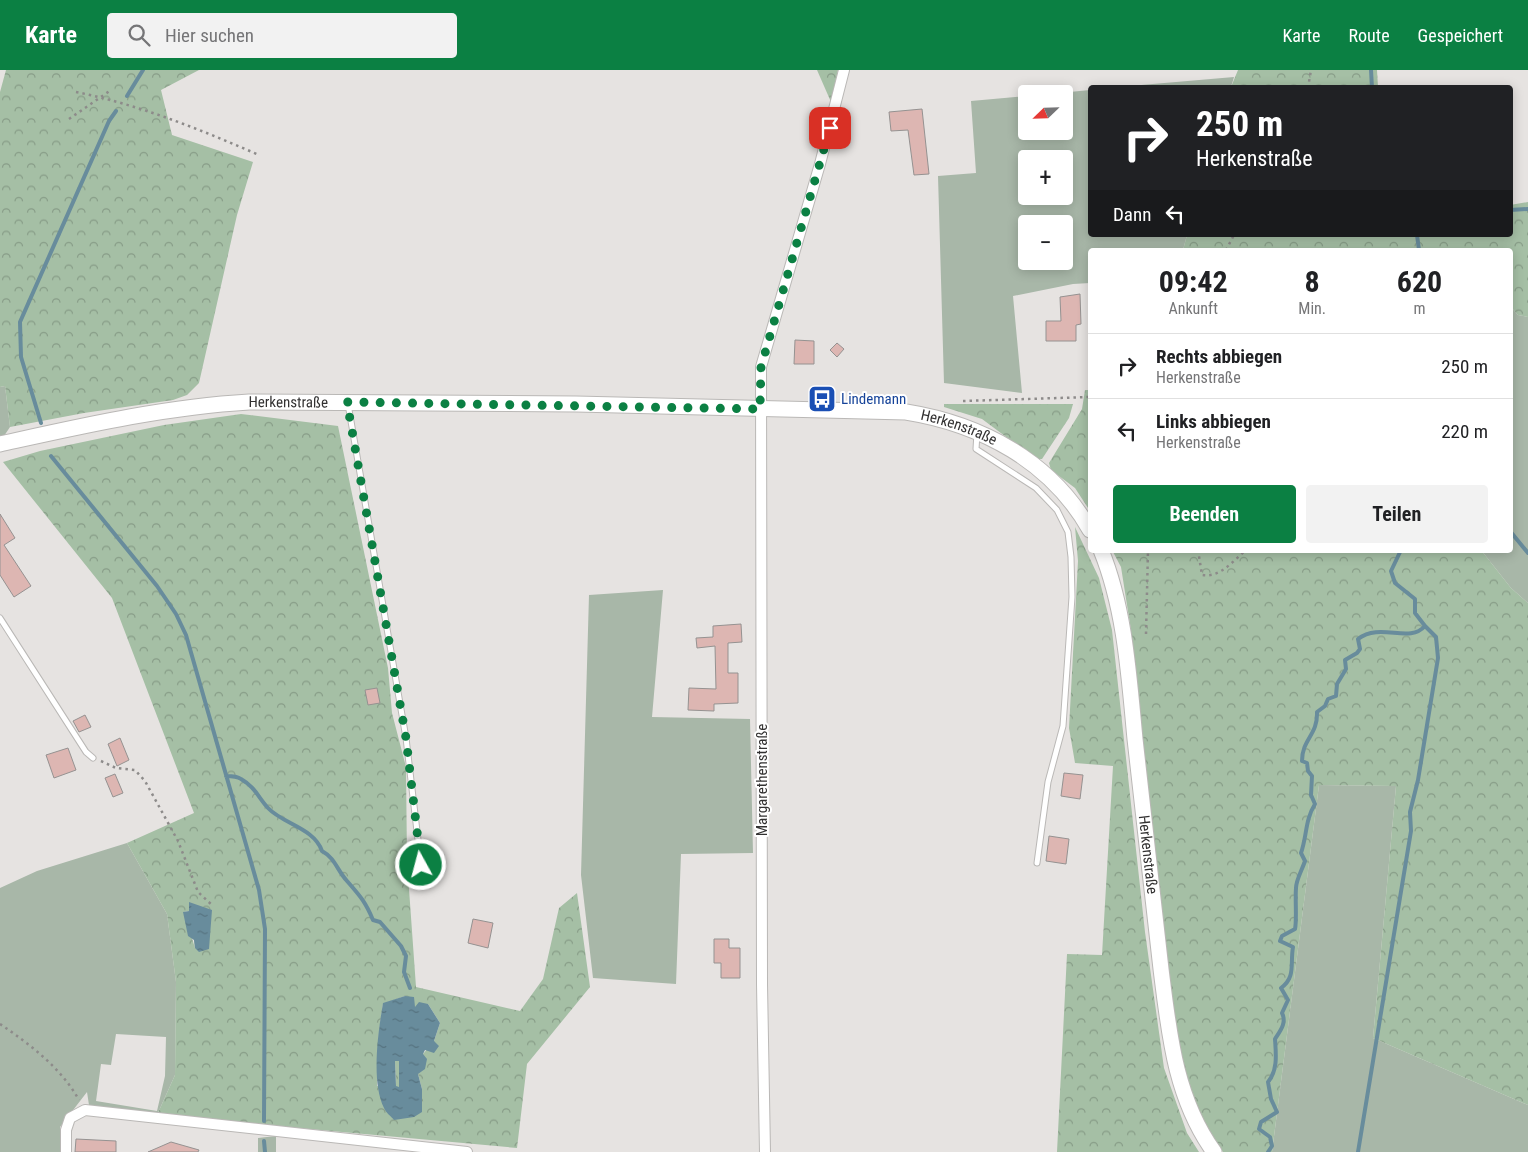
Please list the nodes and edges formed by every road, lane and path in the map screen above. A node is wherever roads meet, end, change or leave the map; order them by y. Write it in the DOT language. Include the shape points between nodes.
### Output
graph roads {
  1 [pos="844,70"];
  2 [pos="1311,70"];
  3 [pos="1308,85"];
  4 [pos="111,90"];
  5 [pos="76,92"];
  6 [pos="101,97"];
  7 [pos="69,119"];
  8 [pos="259,155"];
  9 [pos="1088,398"];
  10 [pos="963,400"];
  11 [pos="347,402"];
  12 [pos="760,409"];
  13 [pos="977,430"];
  14 [pos="0,444"];
  15 [pos="1088,527"];
  16 [pos="1102,553"];
  17 [pos="1148,553"];
  18 [pos="1198,553"];
  19 [pos="1243,553"];
  20 [pos="0,618"];
  21 [pos="1146,634"];
  22 [pos="93,758"];
  23 [pos="1037,863"];
  24 [pos="421,865"];
  25 [pos="212,905"];
  26 [pos="0,1024"];
  27 [pos="85,1110"];
  28 [pos="66,1152"];
  29 [pos="467,1152"];
  30 [pos="765,1152"];
  31 [pos="1214,1152"];
  1 -- 12 [label="street" via="761,367"];
  2 -- 3 [label="path"];
  4 -- 6 [label="path"];
  5 -- 6 [label="path"];
  6 -- 7 [label="path"];
  6 -- 8 [label="path" via="190,125"];
  9 -- 10 [label="path"];
  11 -- 12 [label="main road, Herkenstraße"];
  11 -- 14 [label="main road, Herkenstraße" via="201,405"];
  11 -- 24 [label="lane" via="406,738"];
  12 -- 13 [label="main road, Herkenstraße" via="906,412 937,417"];
  12 -- 30 [label="street, Margarethenstraße"];
  13 -- 15 [label="main road, Herkenstraße" via="1020,454 1047,476 1068,498"];
  13 -- 23 [label="lane" via="976,449 1036,488 1057,510 1068,532 1072,597 1063,726 1048,782"];
  16 -- 31 [label="main road, Herkenstraße" via="1122,626 1160,956 1176,1064 1194,1118"];
  17 -- 21 [label="path"];
  18 -- 19 [label="path" via="1202,575 1211,576"];
  20 -- 22 [label="lane" via="86,752"];
  22 -- 25 [label="path" via="116,768 135,770 145,781 178,841 198,892"];
  26 -- 27 [label="path" via="44,1057 70,1085"];
  27 -- 28 [label="street" via="70,1118 66,1130"];
  27 -- 29 [label="street"];
}
